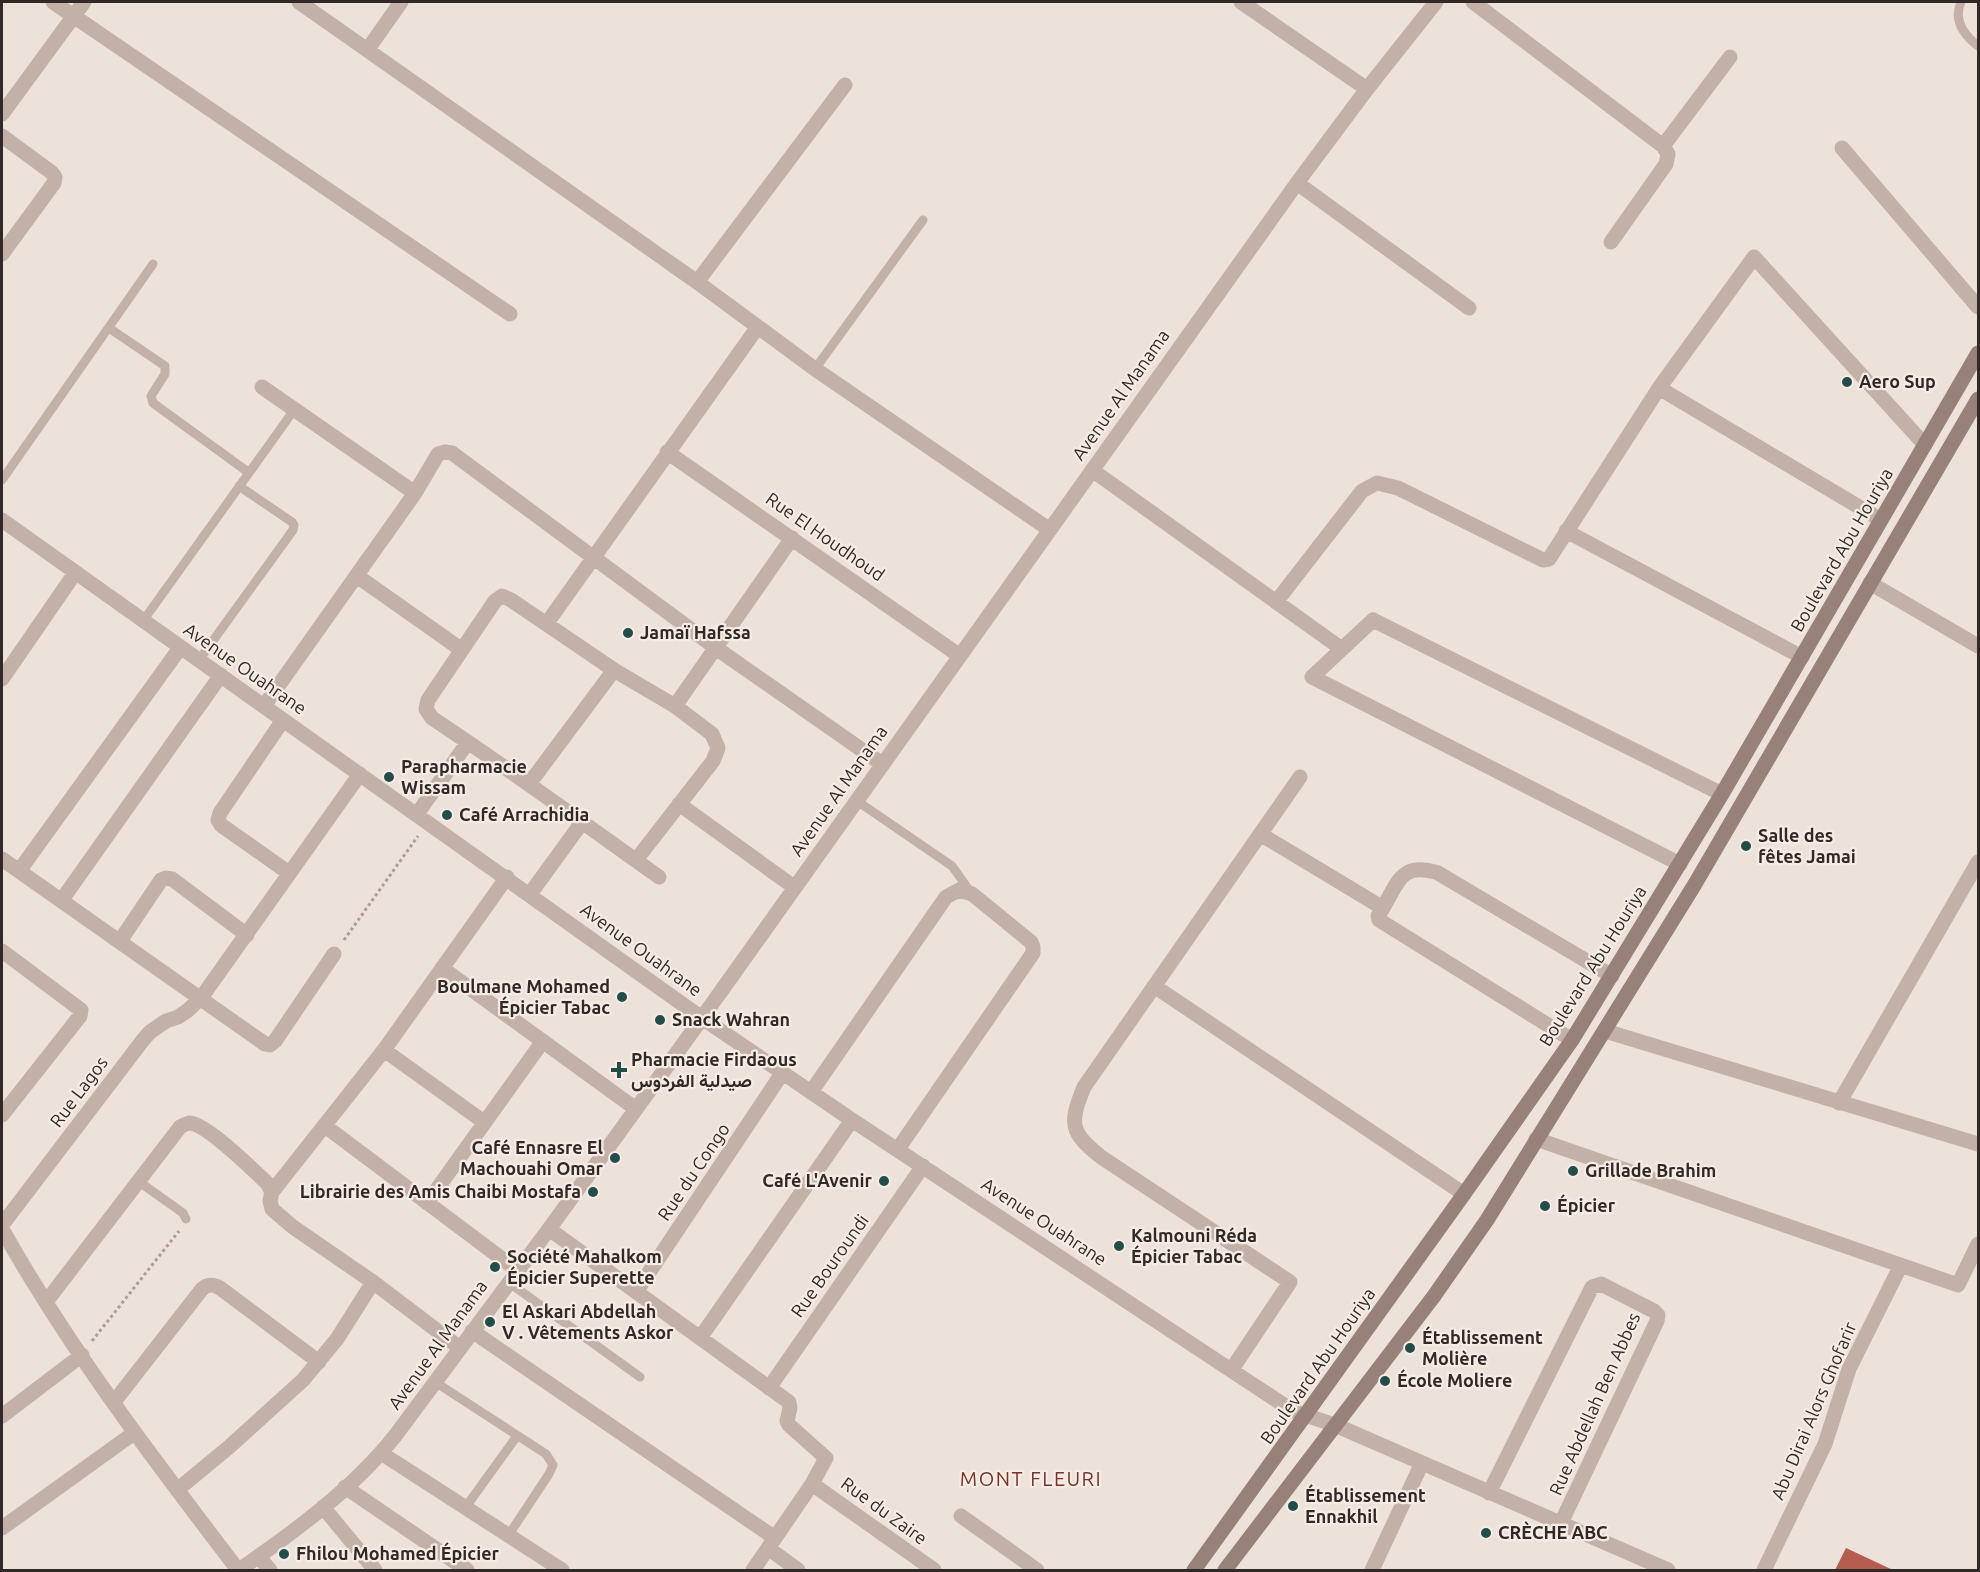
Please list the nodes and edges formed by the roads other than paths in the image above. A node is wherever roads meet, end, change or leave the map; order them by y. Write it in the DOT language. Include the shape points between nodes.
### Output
graph roads {
  1 [pos="53,2"];
  2 [pos="84,2"];
  3 [pos="299,2"];
  4 [pos="401,2"];
  5 [pos="1240,2"];
  6 [pos="1436,2"];
  7 [pos="1473,2"];
  8 [pos="1961,2"];
  9 [pos="74,16"];
  10 [pos="1978,46"];
  11 [pos="368,49"];
  12 [pos="1730,57"];
  13 [pos="845,85"];
  14 [pos="1367,88"];
  15 [pos="2,114"];
  16 [pos="2,136"];
  17 [pos="1663,146"];
  18 [pos="1842,148"];
  19 [pos="1296,183"];
  20 [pos="923,220"];
  21 [pos="1611,242"];
  22 [pos="2,254"];
  23 [pos="153,264"];
  24 [pos="697,282"];
  25 [pos="1978,307"];
  26 [pos="1469,308"];
  27 [pos="510,314"];
  28 [pos="758,327"];
  29 [pos="109,328"];
  30 [pos="1978,353"];
  31 [pos="815,369"];
  32 [pos="262,387"];
  33 [pos="1659,388"];
  34 [pos="1978,399"];
  35 [pos="294,410"];
  36 [pos="1925,445"];
  37 [pos="667,452"];
  38 [pos="1092,470"];
  39 [pos="248,472"];
  40 [pos="2,480"];
  41 [pos="239,486"];
  42 [pos="415,494"];
  43 [pos="2,520"];
  44 [pos="1881,520"];
  45 [pos="1050,530"];
  46 [pos="1566,531"];
  47 [pos="792,538"];
  48 [pos="592,558"];
  49 [pos="75,573"];
  50 [pos="357,576"];
  51 [pos="1870,583"];
  52 [pos="1276,602"];
  53 [pos="143,621"];
  54 [pos="547,622"];
  55 [pos="1978,646"];
  56 [pos="180,648"];
  57 [pos="716,648"];
  58 [pos="1342,649"];
  59 [pos="462,650"];
  60 [pos="960,656"];
  61 [pos="1802,657"];
  62 [pos="199,660"];
  63 [pos="614,670"];
  64 [pos="221,675"];
  65 [pos="2,679"];
  66 [pos="264,706"];
  67 [pos="675,706"];
  68 [pos="283,720"];
  69 [pos="468,742"];
  70 [pos="882,764"];
  71 [pos="360,774"];
  72 [pos="1300,777"];
  73 [pos="529,784"];
  74 [pos="1722,794"];
  75 [pos="857,801"];
  76 [pos="679,804"];
  77 [pos="423,818"];
  78 [pos="583,821"];
  79 [pos="1260,834"];
  80 [pos="2,859"];
  81 [pos="636,860"];
  82 [pos="1978,862"];
  83 [pos="1680,864"];
  84 [pos="19,871"];
  85 [pos="290,873"];
  86 [pos="507,877"];
  87 [pos="659,877"];
  88 [pos="794,887"];
  89 [pos="530,894"];
  90 [pos="972,894"];
  91 [pos="62,901"];
  92 [pos="1383,908"];
  93 [pos="247,935"];
  94 [pos="120,941"];
  95 [pos="2,951"];
  96 [pos="334,954"];
  97 [pos="442,968"];
  98 [pos="1612,976"];
  99 [pos="1154,986"];
  100 [pos="201,998"];
  101 [pos="702,1018"];
  102 [pos="1605,1031"];
  103 [pos="1572,1040"];
  104 [pos="543,1041"];
  105 [pos="384,1050"];
  106 [pos="783,1072"];
  107 [pos="811,1092"];
  108 [pos="1839,1103"];
  109 [pos="636,1109"];
  110 [pos="2,1115"];
  111 [pos="852,1120"];
  112 [pos="484,1122"];
  113 [pos="325,1126"];
  114 [pos="1536,1139"];
  115 [pos="1978,1144"];
  116 [pos="898,1149"];
  117 [pos="923,1166"];
  118 [pos="138,1180"];
  119 [pos="272,1192"];
  120 [pos="1464,1194"];
  121 [pos="427,1203"];
  122 [pos="186,1219"];
  123 [pos="2,1227"];
  124 [pos="549,1229"];
  125 [pos="1978,1244"];
  126 [pos="1900,1267"];
  127 [pos="513,1276"];
  128 [pos="373,1282"];
  129 [pos="636,1292"];
  130 [pos="46,1302"];
  131 [pos="472,1331"];
  132 [pos="700,1338"];
  133 [pos="460,1348"];
  134 [pos="82,1355"];
  135 [pos="319,1362"];
  136 [pos="1232,1369"];
  137 [pos="640,1377"];
  138 [pos="435,1382"];
  139 [pos="769,1388"];
  140 [pos="114,1402"];
  141 [pos="2,1416"];
  142 [pos="1306,1416"];
  143 [pos="1335,1425"];
  144 [pos="134,1434"];
  145 [pos="517,1436"];
  146 [pos="381,1454"];
  147 [pos="1422,1463"];
  148 [pos="812,1484"];
  149 [pos="345,1487"];
  150 [pos="177,1490"];
  151 [pos="1489,1492"];
  152 [pos="1246,1500"];
  153 [pos="323,1507"];
  154 [pos="465,1508"];
  155 [pos="1267,1513"];
  156 [pos="961,1516"];
  157 [pos="1562,1523"];
  158 [pos="2,1528"];
  159 [pos="508,1536"];
  160 [pos="771,1543"];
  161 [pos="259,1557"];
  162 [pos="1645,1566"];
  163 [pos="238,1570"];
  164 [pos="270,1570"];
  165 [pos="375,1570"];
  166 [pos="467,1570"];
  167 [pos="561,1570"];
  168 [pos="753,1570"];
  169 [pos="798,1570"];
  170 [pos="934,1570"];
  171 [pos="1037,1570"];
  172 [pos="1194,1570"];
  173 [pos="1225,1570"];
  174 [pos="1372,1570"];
  175 [pos="1668,1570"];
  176 [pos="1764,1570"];
  1 -- 9 [label="street"];
  2 -- 9 [label="street"];
  3 -- 11 [label="street"];
  4 -- 11 [label="street"];
  5 -- 14 [label="street"];
  6 -- 14 [label="street, Avenue Al Manama"];
  7 -- 17 [label="street"];
  8 -- 10 [label="lane" via="1958,23"];
  9 -- 15 [label="street"];
  9 -- 27 [label="street"];
  11 -- 24 [label="street"];
  12 -- 17 [label="street"];
  13 -- 24 [label="street"];
  14 -- 19 [label="street, Avenue Al Manama"];
  16 -- 22 [label="street" via="55,177"];
  17 -- 21 [label="street" via="1668,154 1666,164"];
  18 -- 25 [label="street"];
  19 -- 26 [label="street"];
  19 -- 38 [label="street, Avenue Al Manama"];
  20 -- 31 [label="lane"];
  23 -- 29 [label="lane"];
  24 -- 28 [label="street"];
  28 -- 31 [label="street"];
  28 -- 37 [label="street"];
  29 -- 39 [label="lane" via="165,366 165,374 151,396 153,403"];
  29 -- 40 [label="lane"];
  30 -- 36 [label="main road, Boulevard Abu Houriya"];
  31 -- 45 [label="street"];
  32 -- 35 [label="street"];
  33 -- 36 [label="street" via="1754,257"];
  33 -- 44 [label="street"];
  33 -- 46 [label="street"];
  34 -- 51 [label="main road"];
  35 -- 39 [label="lane"];
  35 -- 42 [label="street"];
  36 -- 44 [label="main road, Boulevard Abu Houriya"];
  37 -- 47 [label="street, Rue El Houdhoud"];
  37 -- 48 [label="street"];
  38 -- 45 [label="street, Avenue Al Manama"];
  38 -- 52 [label="street"];
  39 -- 41 [label="lane"];
  41 -- 53 [label="lane"];
  41 -- 62 [label="lane" via="292,522 293,530"];
  42 -- 48 [label="street" via="438,454 452,453"];
  42 -- 50 [label="street"];
  43 -- 49 [label="street, Avenue Ouahrane"];
  44 -- 61 [label="main road, Boulevard Abu Houriya"];
  45 -- 60 [label="street, Avenue Al Manama"];
  46 -- 52 [label="street" via="1552,556 1542,560 1398,488 1377,483 1362,491"];
  46 -- 61 [label="street"];
  47 -- 57 [label="street"];
  47 -- 60 [label="street, Rue El Houdhoud"];
  48 -- 54 [label="street"];
  48 -- 57 [label="street"];
  49 -- 53 [label="street, Avenue Ouahrane"];
  49 -- 65 [label="street"];
  50 -- 59 [label="street"];
  50 -- 66 [label="street"];
  51 -- 55 [label="street"];
  51 -- 102 [label="main road"];
  52 -- 58 [label="street"];
  53 -- 56 [label="street, Avenue Ouahrane"];
  54 -- 59 [label="street" via="502,597 495,601"];
  54 -- 63 [label="street"];
  56 -- 62 [label="street, Avenue Ouahrane"];
  56 -- 84 [label="street"];
  57 -- 67 [label="street"];
  57 -- 70 [label="street"];
  58 -- 74 [label="street" via="1373,620"];
  58 -- 83 [label="street" via="1312,678"];
  59 -- 69 [label="street" via="426,709 432,718"];
  60 -- 70 [label="street, Avenue Al Manama"];
  61 -- 74 [label="main road, Boulevard Abu Houriya"];
  62 -- 64 [label="street, Avenue Ouahrane"];
  63 -- 67 [label="street"];
  63 -- 73 [label="street"];
  64 -- 66 [label="street, Avenue Ouahrane"];
  64 -- 91 [label="street"];
  66 -- 68 [label="street, Avenue Ouahrane"];
  67 -- 76 [label="street" via="712,734 718,748"];
  68 -- 71 [label="street, Avenue Ouahrane"];
  68 -- 85 [label="street" via="218,820"];
  69 -- 73 [label="street"];
  69 -- 77 [label="street"];
  70 -- 75 [label="street, Avenue Al Manama"];
  71 -- 77 [label="street, Avenue Ouahrane"];
  71 -- 85 [label="street, Rue Lagos"];
  72 -- 79 [label="street"];
  73 -- 78 [label="street"];
  74 -- 83 [label="main road, Boulevard Abu Houriya"];
  75 -- 88 [label="street, Avenue Al Manama"];
  75 -- 90 [label="lane" via="952,866"];
  76 -- 81 [label="street"];
  76 -- 88 [label="street"];
  77 -- 86 [label="street, Avenue Ouahrane"];
  78 -- 81 [label="street"];
  78 -- 89 [label="street"];
  79 -- 92 [label="street"];
  79 -- 99 [label="street"];
  80 -- 84 [label="street"];
  81 -- 87 [label="street"];
  82 -- 108 [label="street"];
  83 -- 98 [label="main road, Boulevard Abu Houriya"];
  84 -- 91 [label="street"];
  85 -- 93 [label="street, Rue Lagos"];
  86 -- 89 [label="street, Avenue Ouahrane"];
  86 -- 97 [label="street"];
  88 -- 101 [label="street, Avenue Al Manama"];
  89 -- 101 [label="street, Avenue Ouahrane"];
  90 -- 107 [label="street" via="959,890 946,897"];
  90 -- 116 [label="street" via="1030,942 1033,953"];
  91 -- 94 [label="street"];
  92 -- 98 [label="street" via="1399,880 1409,870 1422,868 1438,873"];
  92 -- 103 [label="street" via="1379,920"];
  93 -- 94 [label="street" via="172,879 165,878"];
  93 -- 100 [label="street, Rue Lagos"];
  94 -- 100 [label="street"];
  95 -- 110 [label="street" via="81,1010"];
  96 -- 100 [label="street" via="270,1046"];
  97 -- 104 [label="street"];
  97 -- 105 [label="street"];
  98 -- 103 [label="main road, Boulevard Abu Houriya"];
  99 -- 120 [label="street"];
  99 -- 136 [label="street" via="1084,1087 1073,1113 1076,1132 1086,1145 1119,1170 1290,1282"];
  100 -- 123 [label="street, Rue Lagos" via="143,1040"];
  101 -- 106 [label="street, Avenue Ouahrane"];
  101 -- 109 [label="street, Avenue Al Manama"];
  102 -- 108 [label="street"];
  102 -- 114 [label="main road"];
  103 -- 120 [label="main road, Boulevard Abu Houriya"];
  104 -- 109 [label="street"];
  104 -- 112 [label="street"];
  105 -- 112 [label="street"];
  105 -- 113 [label="street"];
  106 -- 107 [label="street, Avenue Ouahrane"];
  106 -- 129 [label="street, Rue du Congo"];
  107 -- 111 [label="street, Avenue Ouahrane"];
  108 -- 115 [label="street"];
  109 -- 124 [label="street, Avenue Al Manama"];
  111 -- 116 [label="street, Avenue Ouahrane"];
  111 -- 132 [label="street"];
  112 -- 121 [label="street"];
  113 -- 119 [label="street"];
  113 -- 121 [label="street"];
  114 -- 126 [label="street"];
  114 -- 143 [label="main road" via="1487,1220 1434,1296"];
  116 -- 117 [label="street, Avenue Ouahrane"];
  117 -- 136 [label="street, Avenue Ouahrane"];
  117 -- 139 [label="street, Rue Bouroundi"];
  118 -- 119 [label="street" via="187,1123 208,1131 267,1183"];
  118 -- 122 [label="lane"];
  118 -- 130 [label="street"];
  119 -- 128 [label="street" via="273,1209 293,1227"];
  120 -- 142 [label="main road, Boulevard Abu Houriya"];
  121 -- 127 [label="street"];
  123 -- 130 [label="street"];
  124 -- 127 [label="street, Avenue Al Manama"];
  124 -- 129 [label="street"];
  125 -- 126 [label="street" via="1958,1285"];
  126 -- 176 [label="street, Abu Dirai Alors Ghofarir" via="1849,1369 1825,1444"];
  127 -- 131 [label="street, Avenue Al Manama"];
  127 -- 137 [label="lane"];
  128 -- 133 [label="street"];
  128 -- 135 [label="street"];
  129 -- 132 [label="street"];
  130 -- 134 [label="street"];
  131 -- 133 [label="street, Avenue Al Manama"];
  131 -- 160 [label="street"];
  132 -- 139 [label="street"];
  133 -- 138 [label="street, Avenue Al Manama"];
  134 -- 140 [label="street"];
  134 -- 141 [label="street"];
  135 -- 140 [label="street" via="220,1288 208,1285"];
  135 -- 150 [label="street" via="272,1409"];
  136 -- 142 [label="street, Avenue Ouahrane"];
  138 -- 145 [label="lane"];
  138 -- 146 [label="street, Avenue Al Manama"];
  139 -- 148 [label="street" via="790,1405 789,1425 826,1458"];
  140 -- 144 [label="street"];
  142 -- 143 [label="street, Avenue Ouahrane"];
  142 -- 152 [label="main road, Boulevard Abu Houriya"];
  143 -- 147 [label="street, Avenue Ouahrane"];
  143 -- 155 [label="main road"];
  144 -- 150 [label="street"];
  144 -- 158 [label="street"];
  145 -- 154 [label="lane"];
  145 -- 159 [label="lane" via="546,1454 553,1465"];
  146 -- 149 [label="street, Avenue Al Manama"];
  146 -- 154 [label="street"];
  147 -- 151 [label="street, Avenue Ouahrane"];
  147 -- 174 [label="street"];
  148 -- 160 [label="street"];
  148 -- 170 [label="street, Rue du Zaire"];
  149 -- 153 [label="street, Avenue Al Manama"];
  149 -- 166 [label="street"];
  150 -- 163 [label="street"];
  151 -- 157 [label="street, Avenue Ouahrane"];
  151 -- 157 [label="street, Rue Abdellah Ben Abbes" via="1592,1287 1601,1284 1658,1315"];
  152 -- 155 [label="main road"];
  152 -- 172 [label="main road, Boulevard Abu Houriya"];
  153 -- 161 [label="street, Avenue Al Manama"];
  153 -- 165 [label="street"];
  154 -- 159 [label="street"];
  155 -- 173 [label="main road"];
  156 -- 171 [label="street"];
  157 -- 162 [label="street, Avenue Ouahrane"];
  159 -- 167 [label="street"];
  160 -- 168 [label="street"];
  160 -- 169 [label="street"];
  161 -- 163 [label="street, Avenue Al Manama"];
  161 -- 164 [label="street"];
  162 -- 175 [label="street, Avenue Ouahrane"];
}
